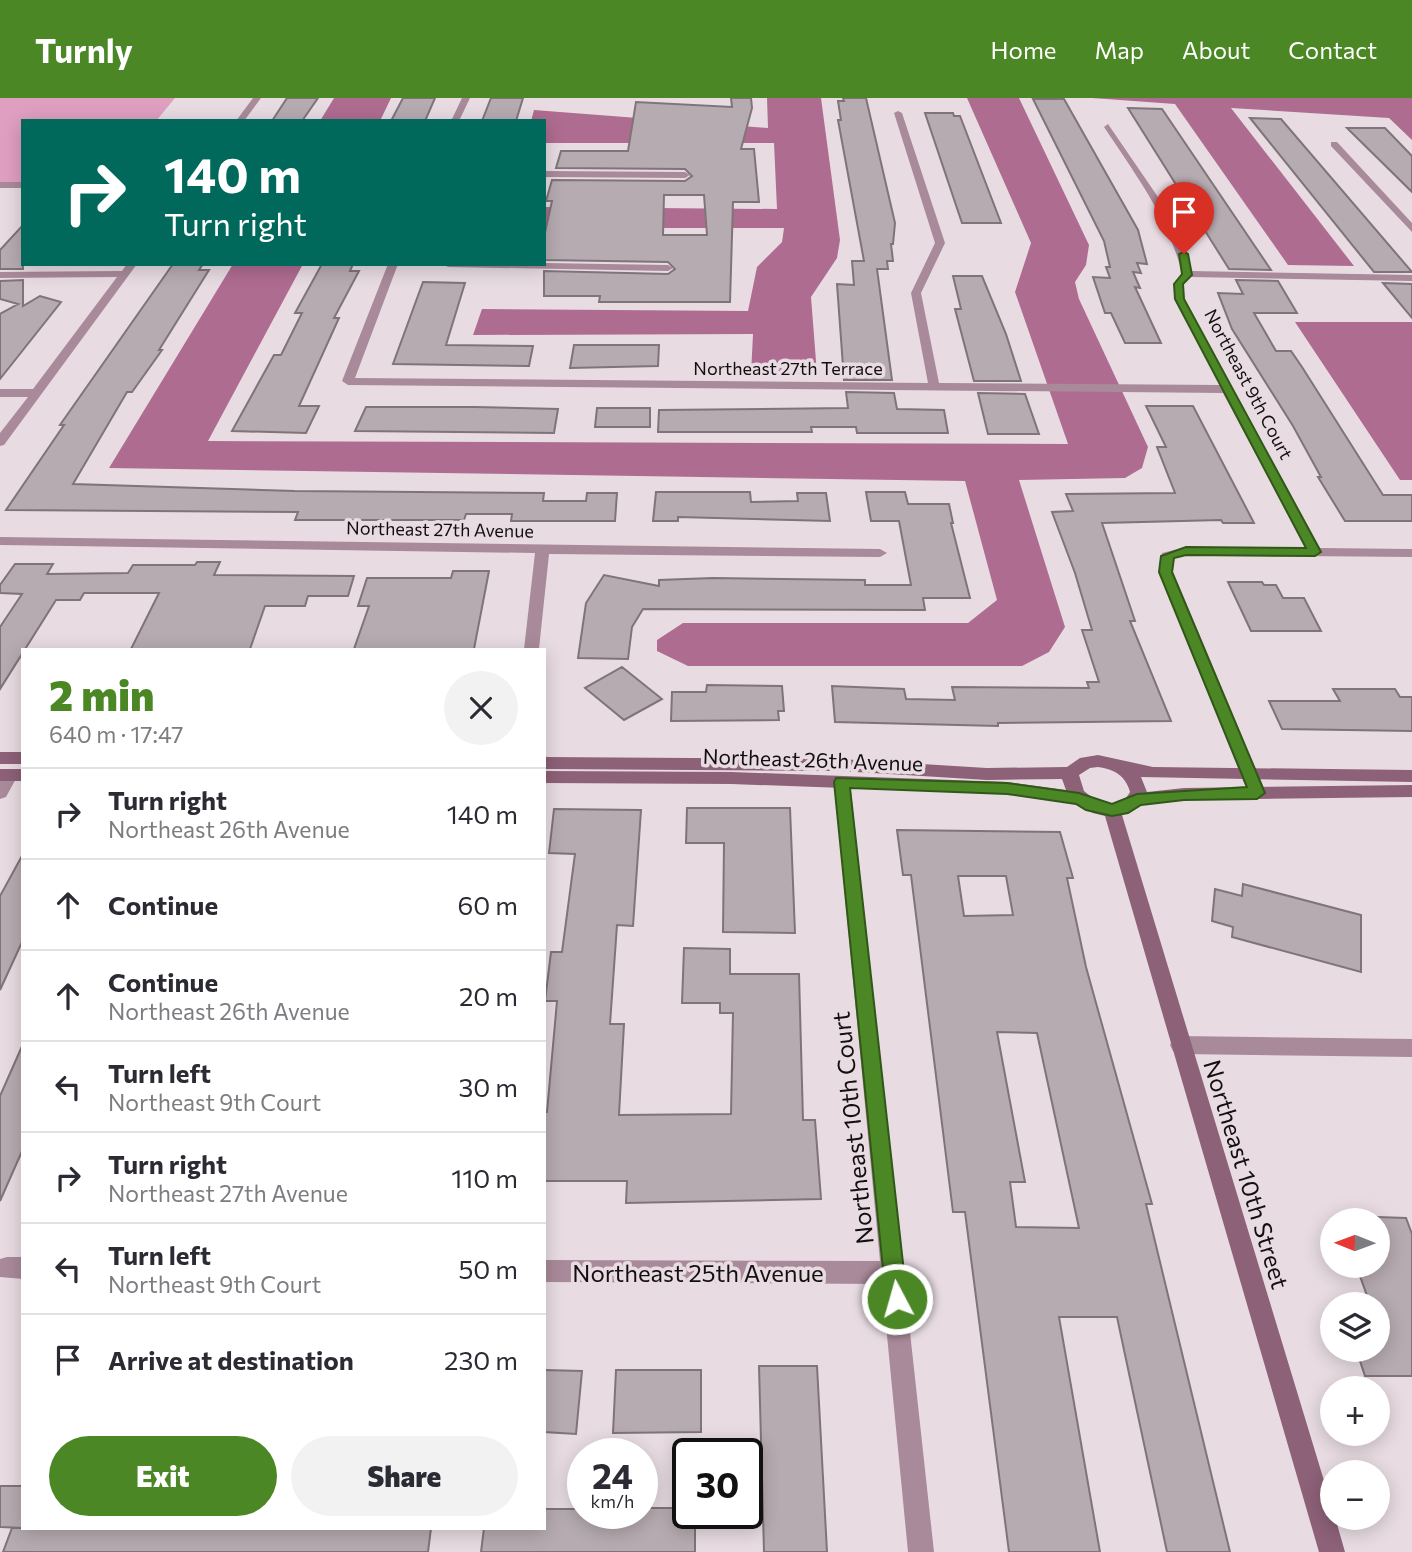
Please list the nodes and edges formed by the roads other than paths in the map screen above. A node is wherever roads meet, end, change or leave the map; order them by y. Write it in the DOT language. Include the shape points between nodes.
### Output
graph roads {
  1 [pos="257,98"];
  2 [pos="466,98"];
  3 [pos="898,113"];
  4 [pos="241,119"];
  5 [pos="456,119"];
  6 [pos="1108,127"];
  7 [pos="1334,144"];
  8 [pos="546,174"];
  9 [pos="685,175"];
  10 [pos="0,185"];
  11 [pos="21,185"];
  12 [pos="1412,229"];
  13 [pos="392,266"];
  14 [pos="546,266"];
  15 [pos="668,268"];
  16 [pos="129,269"];
  17 [pos="0,275"];
  18 [pos="1187,275"];
  19 [pos="1412,278"];
  20 [pos="934,385"];
  21 [pos="1227,388"];
  22 [pos="0,393"];
  23 [pos="38,393"];
  24 [pos="0,442"];
  25 [pos="0,541"];
  26 [pos="542,550"];
  27 [pos="1315,552"];
  28 [pos="880,553"];
  29 [pos="1412,553"];
  30 [pos="531,648"];
  31 [pos="21,756"];
  32 [pos="0,758"];
  33 [pos="546,763"];
  34 [pos="1123,768"];
  35 [pos="1070,773"];
  36 [pos="841,774"];
  37 [pos="11,775"];
  38 [pos="1250,776"];
  39 [pos="1412,776"];
  40 [pos="546,777"];
  41 [pos="1412,791"];
  42 [pos="0,793"];
  43 [pos="1257,793"];
  44 [pos="1079,799"];
  45 [pos="1137,799"];
  46 [pos="1112,810"];
  47 [pos="1181,1045"];
  48 [pos="1412,1048"];
  49 [pos="546,1271"];
  50 [pos="894,1273"];
  51 [pos="921,1552"];
  52 [pos="1332,1552"];
  1 -- 4 [label="street"];
  2 -- 5 [label="street"];
  3 -- 20 [label="street" via="940,243 916,293"];
  6 -- 18 [label="street, Northeast 9th Court" via="1168,220 1184,254"];
  7 -- 12 [label="street"];
  8 -- 9 [label="street"];
  10 -- 11 [label="street"];
  13 -- 20 [label="street, Northeast 27th Terrace" via="348,381"];
  14 -- 15 [label="street"];
  16 -- 17 [label="street"];
  16 -- 23 [label="street"];
  18 -- 19 [label="street"];
  18 -- 21 [label="street, Northeast 9th Court" via="1179,284 1180,299"];
  20 -- 21 [label="street, Northeast 27th Terrace"];
  21 -- 27 [label="street, Northeast 9th Court"];
  22 -- 23 [label="street"];
  23 -- 24 [label="street"];
  25 -- 26 [label="street, Northeast 27th Avenue"];
  26 -- 28 [label="street, Northeast 27th Avenue"];
  26 -- 30 [label="street"];
  27 -- 29 [label="street"];
  27 -- 38 [label="street" via="1186,551 1167,556 1166,572"];
  31 -- 32 [label="street"];
  33 -- 36 [label="street, Northeast 26th Avenue"];
  34 -- 35 [label="street" via="1111,762 1086,762"];
  34 -- 38 [label="street"];
  34 -- 45 [label="street" via="1138,784"];
  35 -- 36 [label="street"];
  35 -- 44 [label="street" via="1071,789"];
  36 -- 40 [label="street, Northeast 26th Avenue"];
  36 -- 44 [label="street, Northeast 26th Avenue"];
  36 -- 50 [label="street, Northeast 10th Court"];
  37 -- 42 [label="street"];
  38 -- 39 [label="street"];
  38 -- 43 [label="street"];
  41 -- 43 [label="street"];
  43 -- 45 [label="street"];
  44 -- 46 [label="street"];
  45 -- 46 [label="street" via="1123,809"];
  46 -- 47 [label="street, Northeast 10th Street"];
  47 -- 48 [label="street"];
  47 -- 52 [label="street, Northeast 10th Street"];
  49 -- 50 [label="street, Northeast 25th Avenue"];
  50 -- 51 [label="street, Northeast 10th Court"];
}
